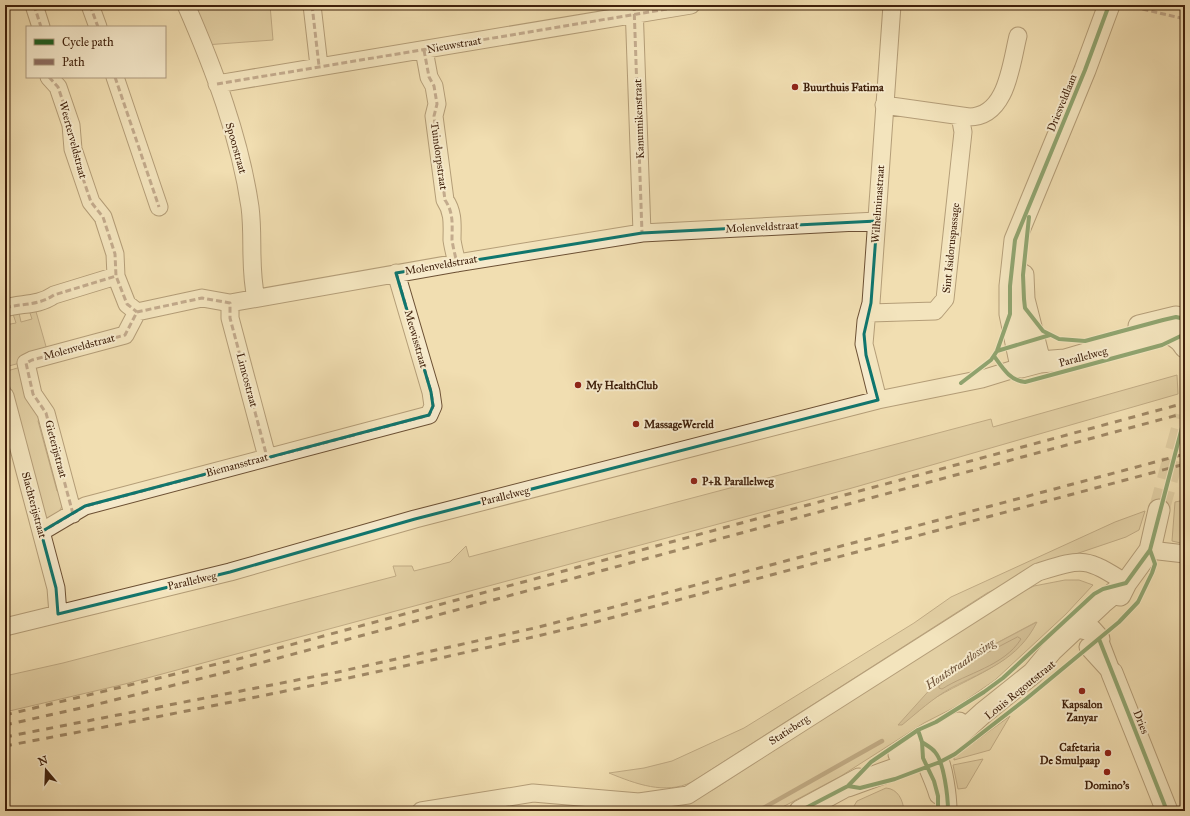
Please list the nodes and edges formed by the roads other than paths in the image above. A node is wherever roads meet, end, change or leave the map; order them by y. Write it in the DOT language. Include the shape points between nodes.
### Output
graph roads {
  1 [pos="34,5"];
  2 [pos="90,5"];
  3 [pos="186,5"];
  4 [pos="312,5"];
  5 [pos="691,5"];
  6 [pos="892,5"];
  7 [pos="1109,5"];
  8 [pos="634,10"];
  9 [pos="41,26"];
  10 [pos="98,26"];
  11 [pos="1018,36"];
  12 [pos="424,50"];
  13 [pos="320,66"];
  14 [pos="50,78"];
  15 [pos="115,78"];
  16 [pos="217,84"];
  17 [pos="884,105"];
  18 [pos="960,116"];
  19 [pos="159,208"];
  20 [pos="877,221"];
  21 [pos="642,233"];
  22 [pos="457,262"];
  23 [pos="396,273"];
  24 [pos="116,276"];
  25 [pos="256,298"];
  26 [pos="230,303"];
  27 [pos="5,308"];
  28 [pos="137,312"];
  29 [pos="870,313"];
  30 [pos="1183,335"];
  31 [pos="26,363"];
  32 [pos="1031,365"];
  33 [pos="5,396"];
  34 [pos="878,400"];
  35 [pos="433,406"];
  36 [pos="267,457"];
  37 [pos="1159,510"];
  38 [pos="73,514"];
  39 [pos="41,532"];
  40 [pos="1150,550"];
  41 [pos="1185,554"];
  42 [pos="1126,583"];
  43 [pos="58,614"];
  44 [pos="5,628"];
  45 [pos="1088,636"];
  46 [pos="1112,673"];
  47 [pos="927,751"];
  48 [pos="421,811"];
  49 [pos="800,811"];
  50 [pos="938,811"];
  51 [pos="948,811"];
  52 [pos="1167,811"];
  1 -- 9 [label="street"];
  2 -- 10 [label="street"];
  3 -- 16 [label="street, Spoorstraat" via="208,55"];
  4 -- 13 [label="street"];
  5 -- 8 [label="street, Nieuwstraat"];
  6 -- 17 [label="street, Wilhelminastraat"];
  7 -- 32 [label="street, Driesveldlaan" via="1016,240 1010,286 1010,314"];
  8 -- 12 [label="street, Nieuwstraat"];
  8 -- 21 [label="street, Kanunnikenstraat"];
  11 -- 18 [label="street" via="999,102 989,111 976,117"];
  12 -- 13 [label="street, Nieuwstraat"];
  12 -- 22 [label="street, Tuindorpstraat" via="437,104 434,116 445,200 450,207 454,230 452,240"];
  13 -- 16 [label="street, Nieuwstraat"];
  14 -- 24 [label="street, Weerterveldstraat" via="58,87 71,125 73,149 91,202 104,217 115,254"];
  15 -- 19 [label="street"];
  16 -- 25 [label="street, Spoorstraat" via="244,172 250,208 252,282"];
  17 -- 18 [label="street"];
  17 -- 20 [label="street, Wilhelminastraat"];
  18 -- 29 [label="street, Sint Isidoruspassage" via="963,132 945,299 935,311"];
  20 -- 21 [label="street, Molenveldstraat"];
  20 -- 29 [label="street, Wilhelminastraat"];
  21 -- 22 [label="street, Molenveldstraat"];
  22 -- 23 [label="street, Molenveldstraat"];
  23 -- 25 [label="street, Molenveldstraat"];
  23 -- 35 [label="street, Meewisstraat"];
  24 -- 27 [label="street" via="36,303"];
  24 -- 28 [label="street, Weerterveldstraat" via="127,304"];
  25 -- 26 [label="street, Molenveldstraat"];
  26 -- 28 [label="street, Molenveldstraat" via="202,298"];
  26 -- 36 [label="street, Limcostraat" via="230,318"];
  28 -- 31 [label="street, Molenveldstraat" via="125,335"];
  29 -- 34 [label="street, Wilhelminastraat" via="866,321 864,344"];
  30 -- 32 [label="street, Parallelweg" via="1157,333 1065,360"];
  31 -- 38 [label="street, Gieterijstraat" via="33,394 46,413"];
  32 -- 34 [label="street, Parallelweg" via="982,379"];
  33 -- 39 [label="street, Slachterijstraat"];
  34 -- 43 [label="street, Parallelweg" via="415,519 230,572"];
  35 -- 36 [label="street, Biemansstraat" via="429,415"];
  36 -- 38 [label="street, Biemansstraat" via="85,506"];
  37 -- 40 [label="street, Louis Regoutstraat"];
  38 -- 39 [label="street, Biemansstraat"];
  39 -- 43 [label="street, Slachterijstraat" via="56,588"];
  40 -- 41 [label="street"];
  40 -- 42 [label="street, Louis Regoutstraat"];
  42 -- 45 [label="street, Louis Regoutstraat" via="1102,603"];
  42 -- 48 [label="street, Statieberg" via="1090,562 1074,562 1038,572 688,795 639,802 533,793"];
  43 -- 44 [label="street, Parallelweg"];
  45 -- 46 [label="street, Dries"];
  45 -- 47 [label="street, Louis Regoutstraat" via="1033,673 983,713 946,729"];
  46 -- 52 [label="street, Dries"];
  47 -- 49 [label="street, Louis Regoutstraat" via="884,763 848,786"];
  47 -- 50 [label="street" via="938,796"];
  47 -- 51 [label="street" via="948,795"];
}
